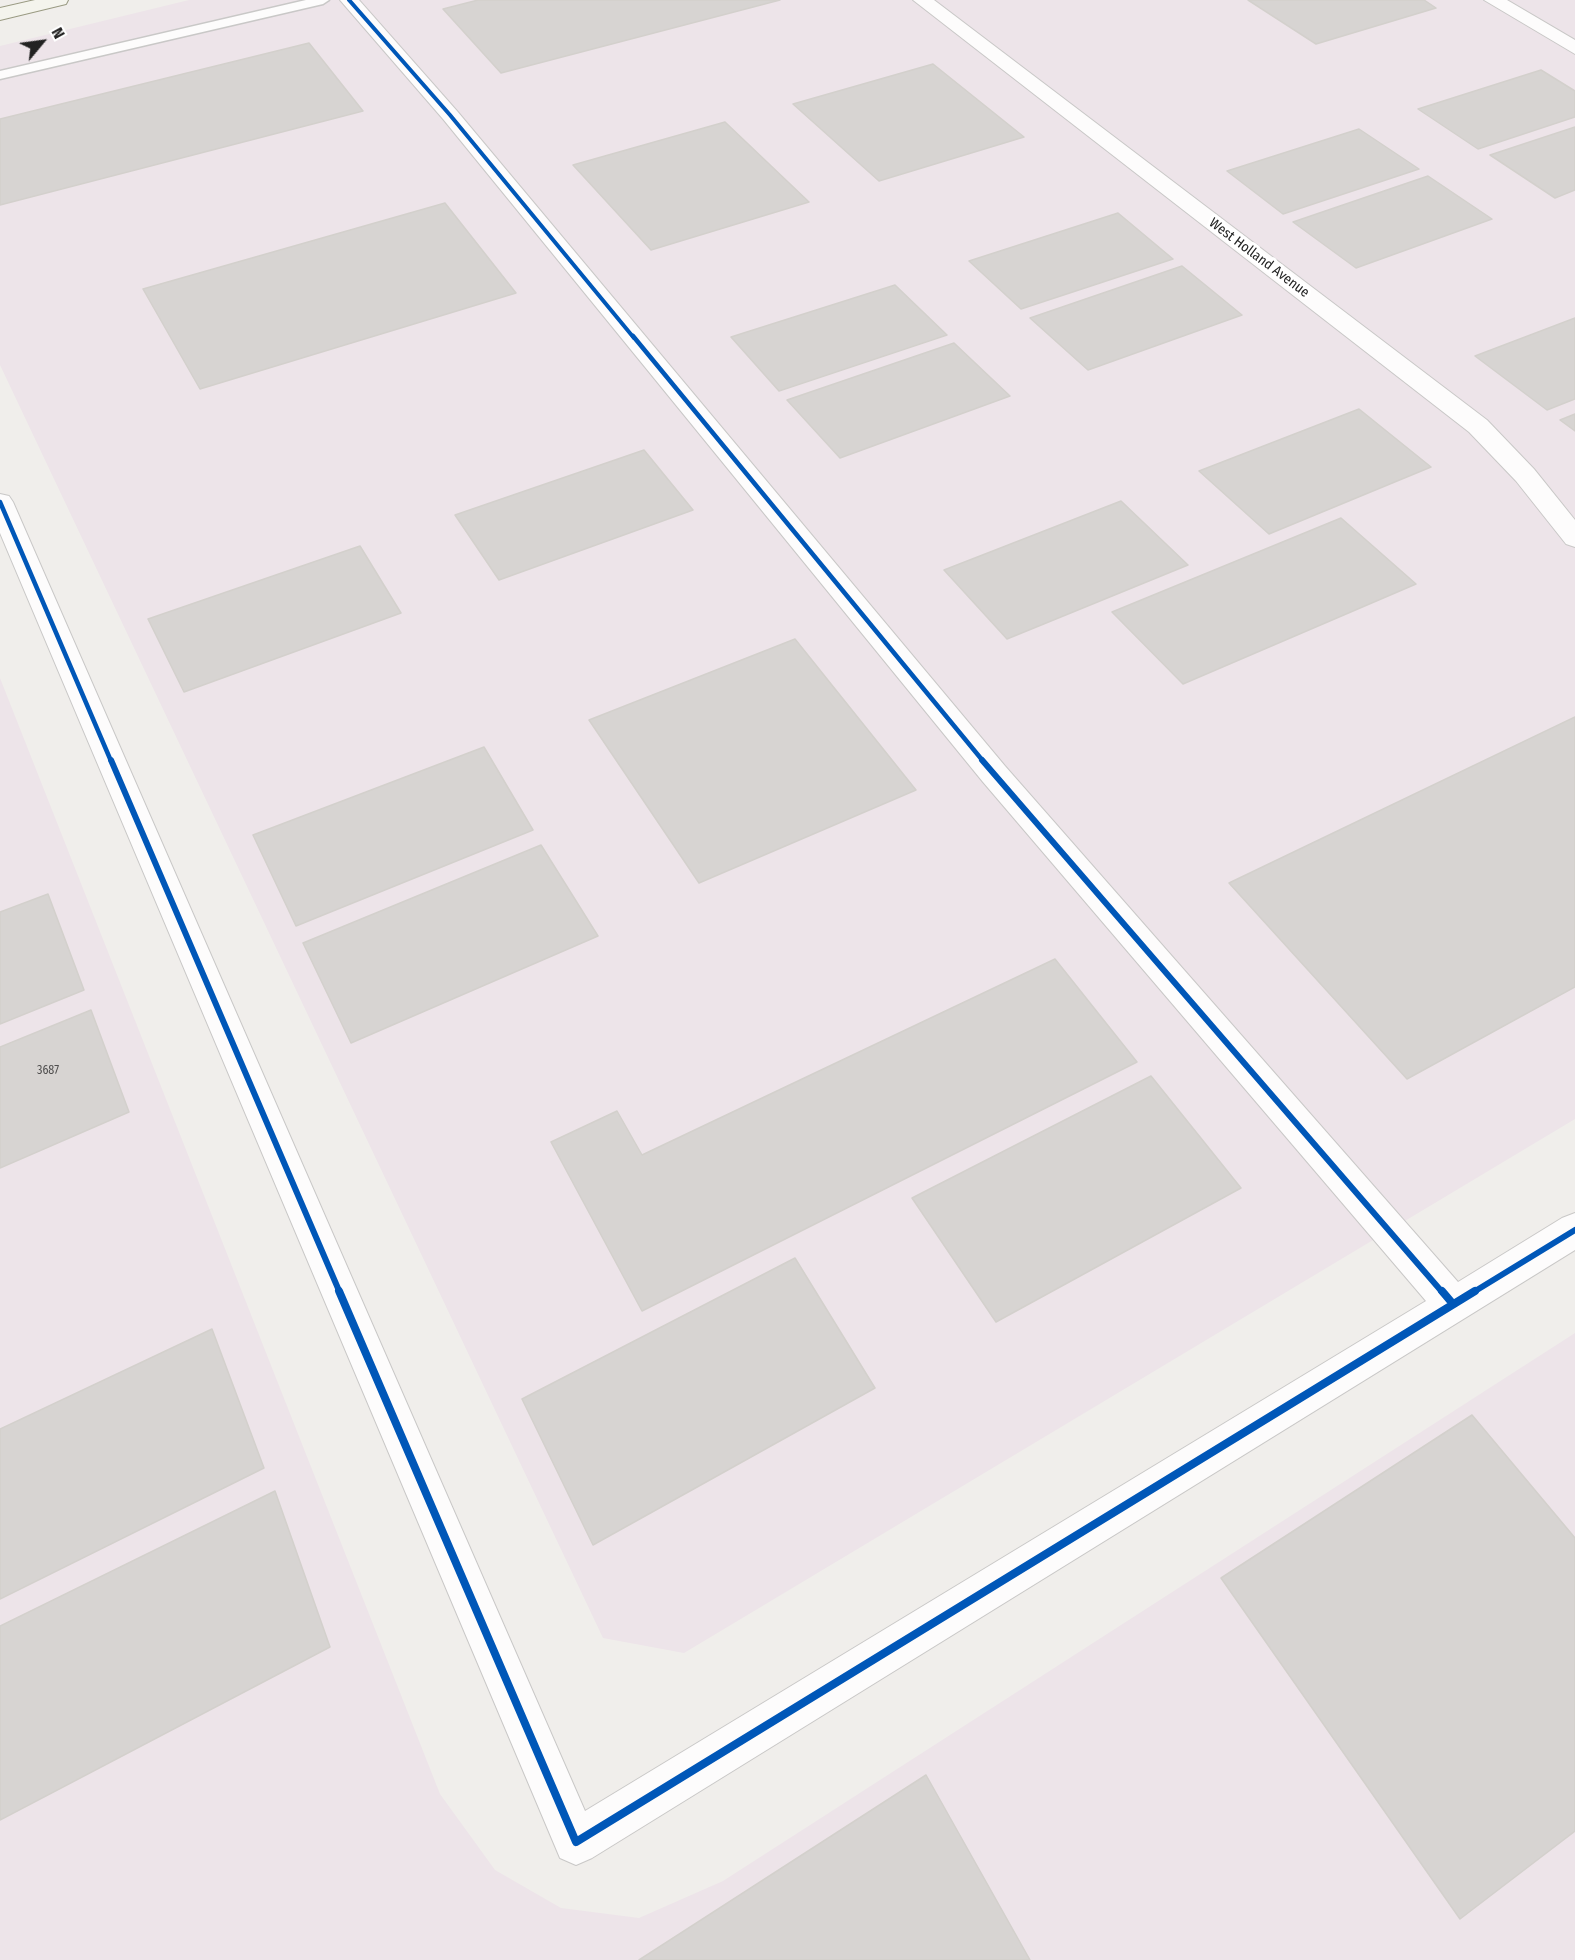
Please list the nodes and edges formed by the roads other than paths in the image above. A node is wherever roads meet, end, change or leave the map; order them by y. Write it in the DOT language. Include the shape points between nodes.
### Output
graph roads {
  1 [pos="59,0"];
  2 [pos="323,0"];
  3 [pos="350,0"];
  4 [pos="922,0"];
  5 [pos="1493,0"];
  6 [pos="0,14"];
  7 [pos="1575,48"];
  8 [pos="0,75"];
  9 [pos="0,502"];
  10 [pos="1575,538"];
  11 [pos="1575,1230"];
  12 [pos="1453,1304"];
  1 -- 6 [label="main road"];
  2 -- 8 [label="lane"];
  3 -- 12 [label="street" via="450,115 994,774"];
  4 -- 10 [label="street, West Holland Avenue" via="1478,426 1525,475"];
  5 -- 7 [label="street"];
  9 -- 12 [label="street" via="576,1842"];
  11 -- 12 [label="street"];
}
